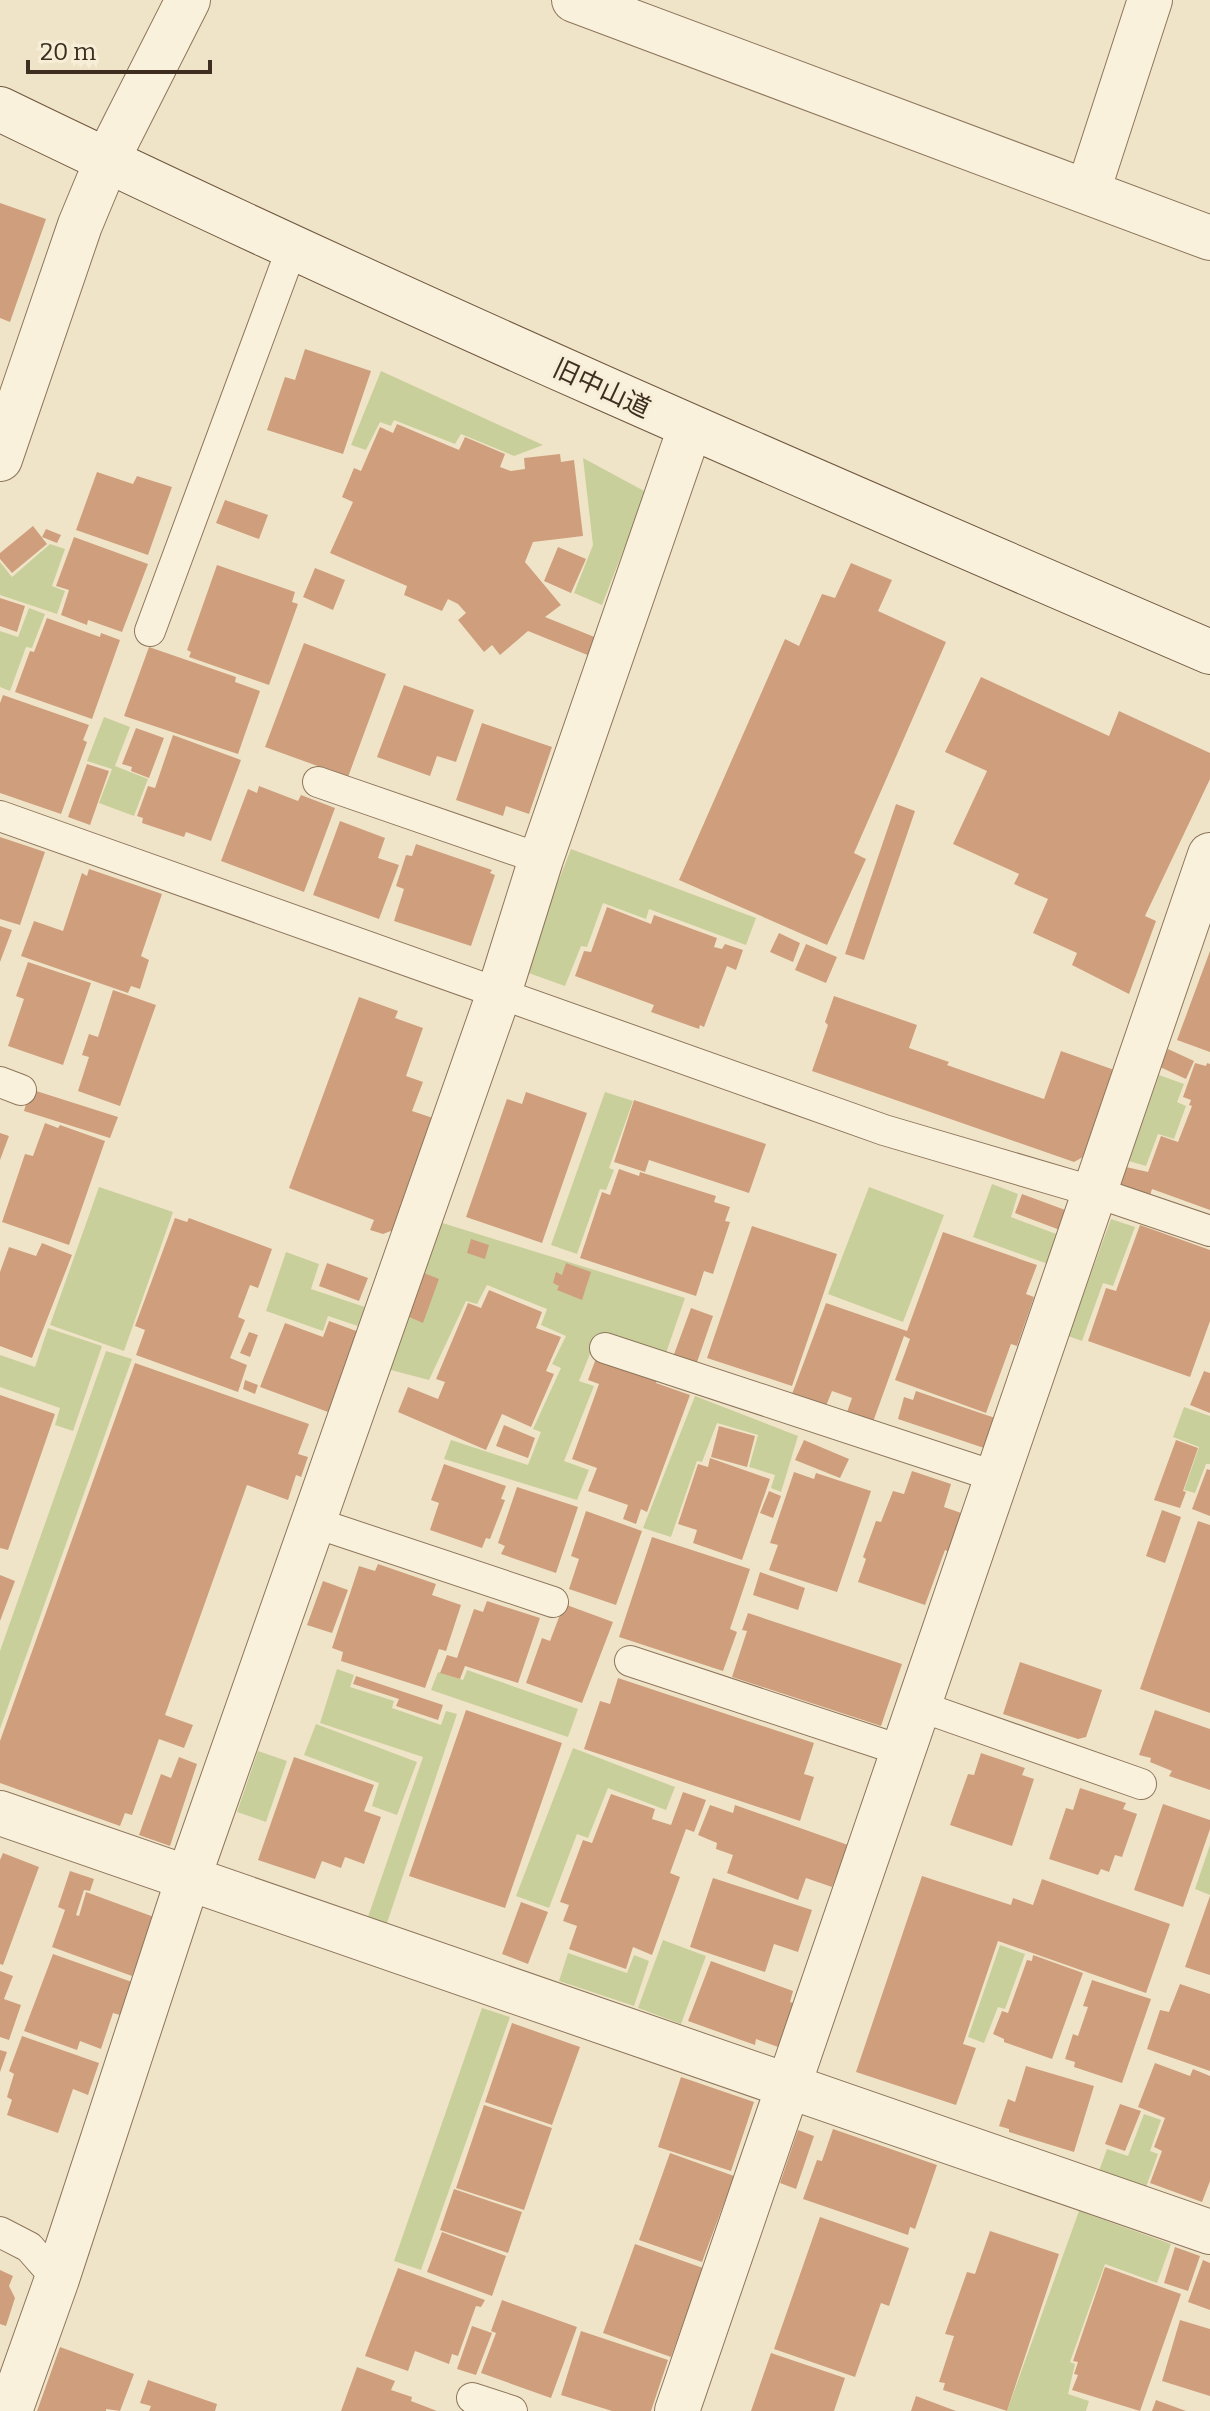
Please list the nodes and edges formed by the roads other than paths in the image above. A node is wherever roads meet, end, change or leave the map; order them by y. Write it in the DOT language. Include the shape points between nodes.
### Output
graph roads {
  1 [pos="188,0"];
  2 [pos="574,0"];
  3 [pos="1150,0"];
  4 [pos="0,109"];
  5 [pos="107,160"];
  6 [pos="1088,191"];
  7 [pos="1210,238"];
  8 [pos="293,245"];
  9 [pos="690,428"];
  10 [pos="0,459"];
  11 [pos="150,631"];
  12 [pos="1210,652"];
  13 [pos="318,782"];
  14 [pos="0,816"];
  15 [pos="1210,855"];
  16 [pos="541,859"];
  17 [pos="499,993"];
  18 [pos="1095,1192"];
  19 [pos="1210,1231"];
  20 [pos="605,1348"];
  21 [pos="997,1477"];
  22 [pos="313,1522"];
  23 [pos="553,1602"];
  24 [pos="630,1661"];
  25 [pos="919,1706"];
  26 [pos="903,1751"];
  27 [pos="1141,1784"];
  28 [pos="0,1813"];
  29 [pos="188,1879"];
  30 [pos="788,2087"];
  31 [pos="0,2232"];
  32 [pos="1210,2232"];
  33 [pos="57,2279"];
  34 [pos="472,2398"];
  35 [pos="10,2411"];
  36 [pos="512,2411"];
  37 [pos="677,2411"];
  1 -- 5 [label="street"];
  2 -- 6 [label="street"];
  3 -- 6 [label="street"];
  4 -- 5 [label="street, 旧中山道"];
  5 -- 8 [label="street, 旧中山道"];
  5 -- 10 [label="street"];
  6 -- 7 [label="street"];
  8 -- 9 [label="street, 旧中山道"];
  8 -- 11 [label="lane"];
  9 -- 12 [label="street, 旧中山道"];
  9 -- 16 [label="street"];
  13 -- 16 [label="lane"];
  14 -- 17 [label="lane"];
  15 -- 18 [label="street"];
  16 -- 17 [label="street"];
  17 -- 18 [label="lane" via="884,1130"];
  17 -- 22 [label="street"];
  18 -- 19 [label="lane"];
  18 -- 21 [label="street"];
  20 -- 21 [label="lane"];
  21 -- 25 [label="street"];
  22 -- 23 [label="lane"];
  22 -- 29 [label="street"];
  24 -- 26 [label="lane"];
  25 -- 26 [label="street"];
  25 -- 27 [label="lane"];
  26 -- 30 [label="street"];
  28 -- 29 [label="street"];
  29 -- 30 [label="street"];
  29 -- 33 [label="street"];
  30 -- 32 [label="street"];
  30 -- 37 [label="street"];
  31 -- 33 [label="lane" via="29,2247"];
  33 -- 35 [label="street"];
  34 -- 36 [label="lane"];
}
